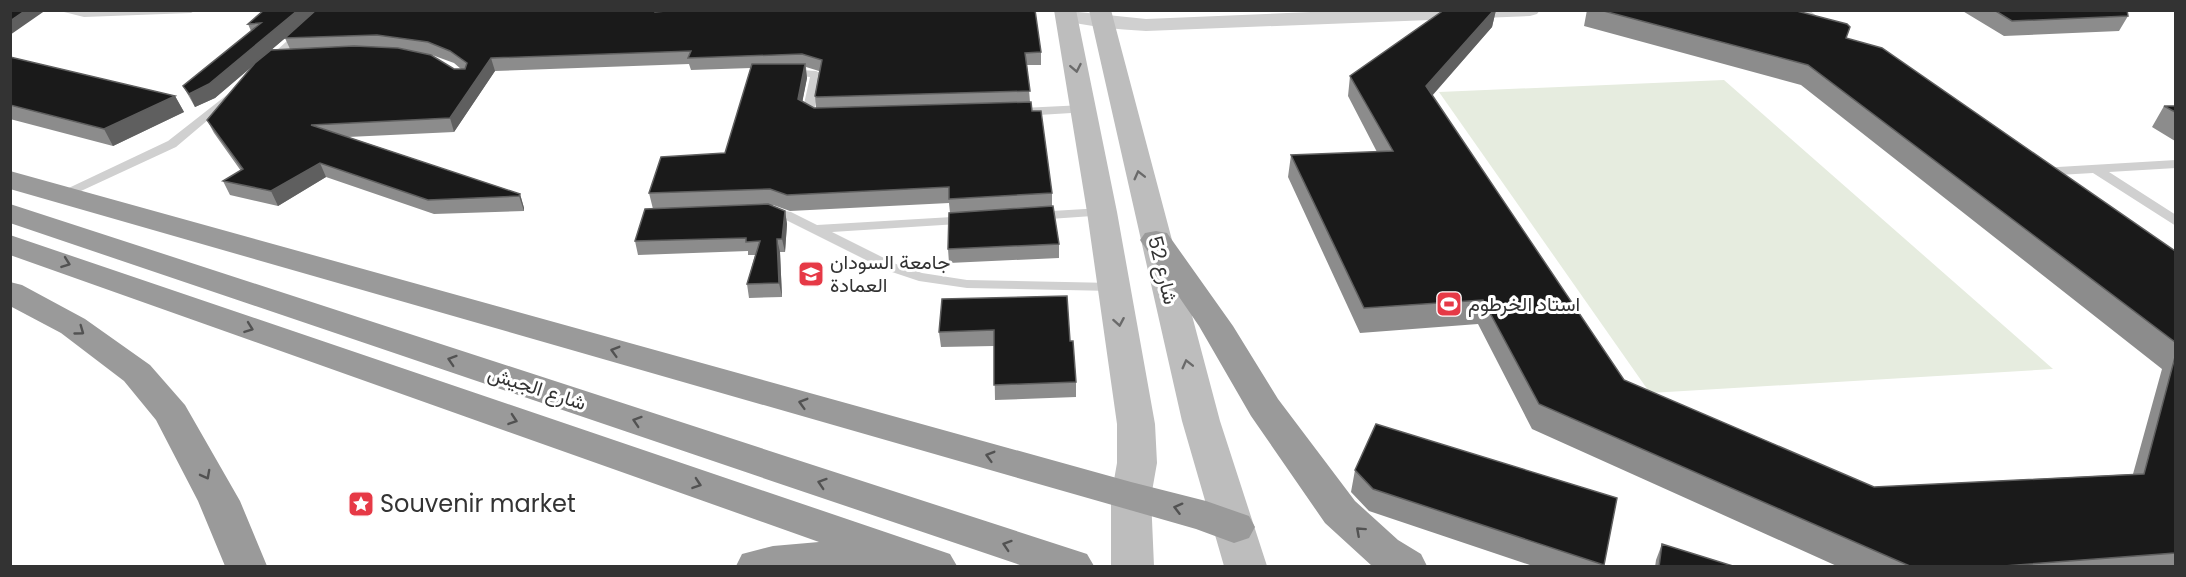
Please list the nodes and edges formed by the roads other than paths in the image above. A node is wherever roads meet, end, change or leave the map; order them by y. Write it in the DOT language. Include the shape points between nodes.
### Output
graph roads {
  1 [pos="61,10"];
  2 [pos="191,10"];
  3 [pos="328,10"];
  4 [pos="1530,10"];
  5 [pos="1802,10"];
  6 [pos="1513,11"];
  7 [pos="1065,13"];
  8 [pos="1102,16"];
  9 [pos="1831,31"];
  10 [pos="298,56"];
  11 [pos="275,57"];
  12 [pos="777,72"];
  13 [pos="1084,110"];
  14 [pos="1015,112"];
  15 [pos="830,118"];
  16 [pos="2175,164"];
  17 [pos="2094,168"];
  18 [pos="10,180"];
  19 [pos="2050,187"];
  20 [pos="63,194"];
  21 [pos="755,211"];
  22 [pos="1102,212"];
  23 [pos="10,213"];
  24 [pos="1019,217"];
  25 [pos="983,219"];
  26 [pos="2175,222"];
  27 [pos="816,229"];
  28 [pos="1156,240"];
  29 [pos="10,244"];
  30 [pos="1113,287"];
  31 [pos="10,292"];
  32 [pos="1131,497"];
  33 [pos="1234,526"];
  34 [pos="930,565"];
  35 [pos="1067,565"];
  36 [pos="246,567"];
  37 [pos="757,567"];
  38 [pos="1133,567"];
  39 [pos="1246,567"];
  40 [pos="1406,567"];
  1 -- 2 [label="lane" via="84,14"];
  3 -- 11 [label="lane"];
  4 -- 6 [label="street"];
  5 -- 9 [label="lane"];
  6 -- 8 [label="street" via="1146,25"];
  7 -- 8 [label="street"];
  7 -- 13 [label="street, one-way"];
  28 -- 8 [label="street, شارع 52, one-way"];
  10 -- 11 [label="lane"];
  11 -- 20 [label="lane" via="172,144"];
  12 -- 15 [label="lane" via="816,74 808,113"];
  13 -- 14 [label="lane"];
  13 -- 22 [label="street"];
  16 -- 17 [label="lane"];
  17 -- 19 [label="lane" via="2031,173"];
  17 -- 26 [label="lane"];
  18 -- 20 [label="highway"];
  32 -- 20 [label="highway, one-way"];
  21 -- 27 [label="lane" via="773,211"];
  22 -- 24 [label="lane"];
  22 -- 30 [label="street"];
  35 -- 23 [label="highway, شارع الجيش, one-way"];
  25 -- 27 [label="lane"];
  27 -- 30 [label="lane" via="891,267 919,276 967,284"];
  33 -- 28 [label="street, شارع 52, one-way" via="1201,421"];
  40 -- 28 [label="highway, one-way" via="1383,552 1340,512 1264,407 1216,326"];
  29 -- 34 [label="highway, شارع الجيش, one-way"];
  30 -- 32 [label="street, one-way" via="1136,424 1137,463"];
  31 -- 36 [label="highway, one-way" via="73,326 144,381 172,414 219,501"];
  33 -- 32 [label="highway, one-way"];
  32 -- 38 [label="street"];
  33 -- 39 [label="street, شارع 52"];
  34 -- 37 [label="highway" via="835,558"];
}
